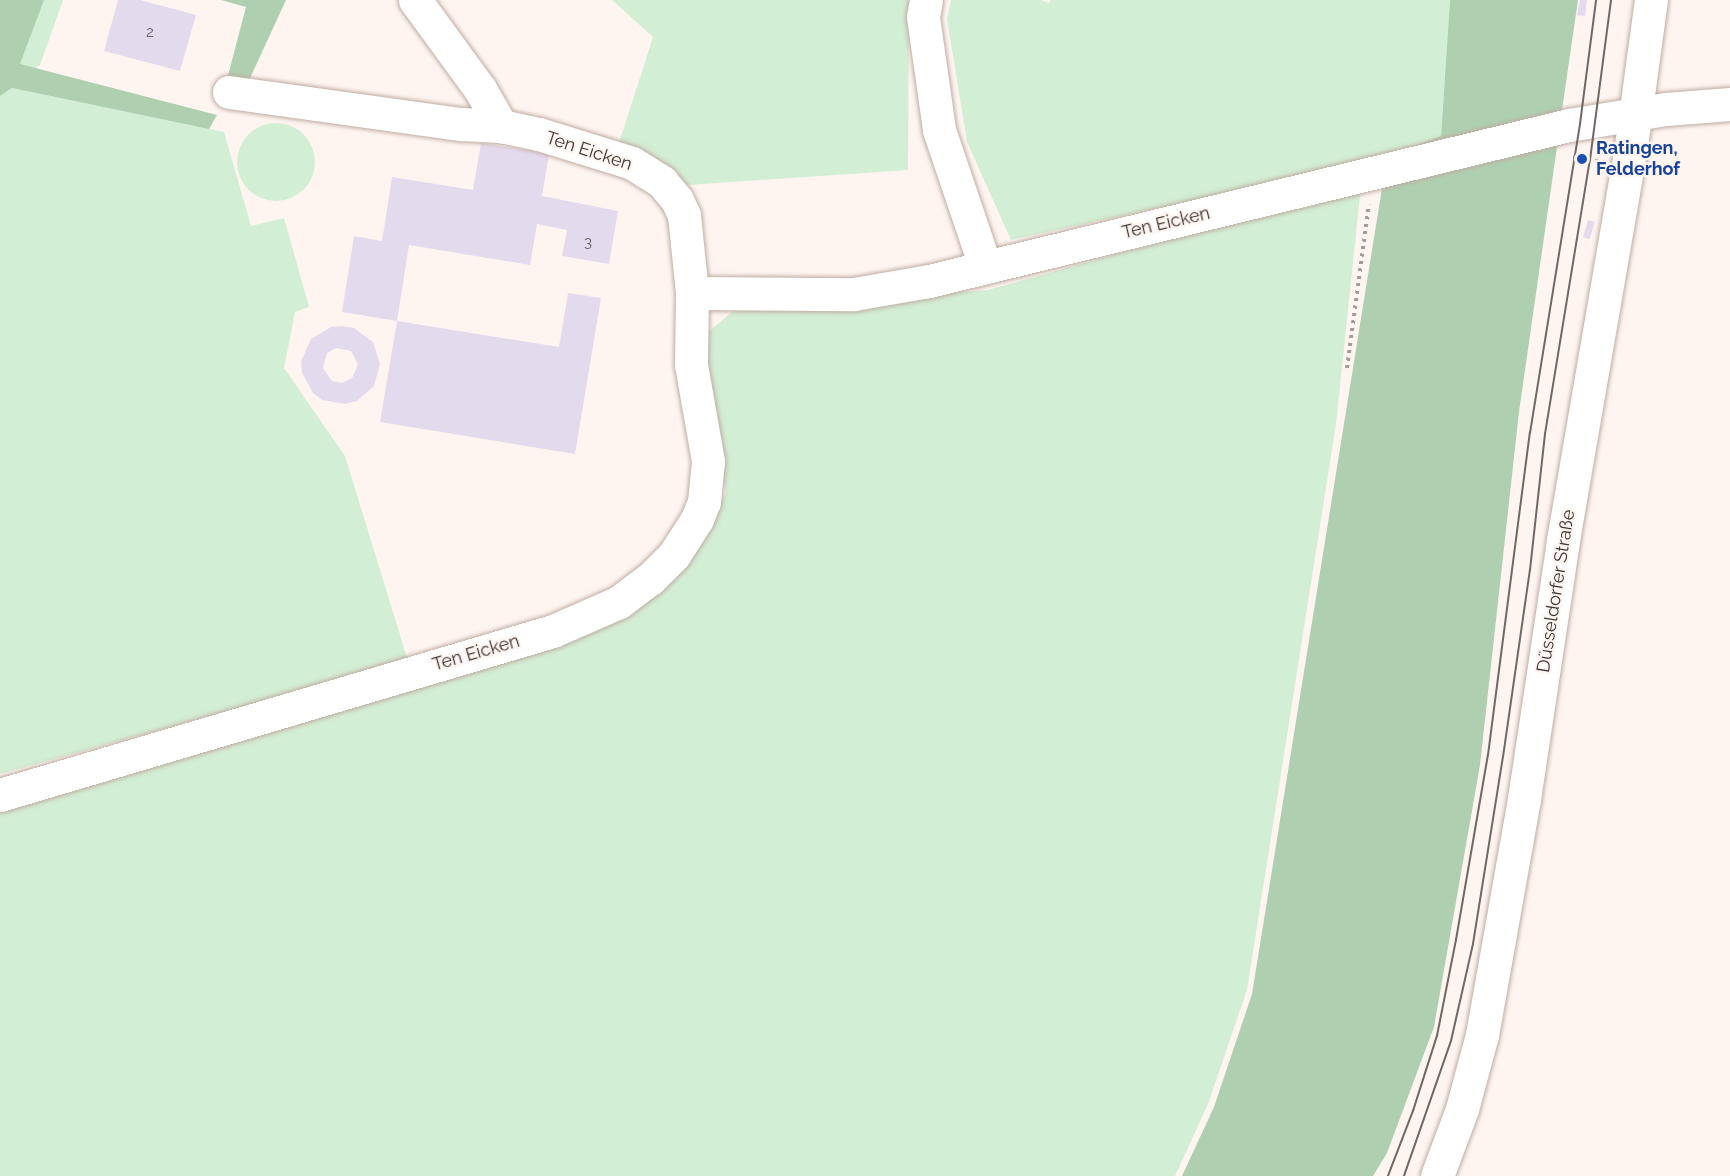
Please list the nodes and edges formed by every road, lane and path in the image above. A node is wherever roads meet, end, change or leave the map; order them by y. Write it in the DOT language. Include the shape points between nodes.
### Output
graph roads {
  1 [pos="415,0"];
  2 [pos="926,0"];
  3 [pos="1651,0"];
  4 [pos="229,92"];
  5 [pos="1730,104"];
  6 [pos="1636,114"];
  7 [pos="501,126"];
  8 [pos="1373,173"];
  9 [pos="985,266"];
  10 [pos="693,293"];
  11 [pos="1347,368"];
  12 [pos="0,795"];
  13 [pos="1437,1176"];
  1 -- 7 [label="main road" via="480,89"];
  2 -- 9 [label="main road" via="923,17 939,130"];
  3 -- 6 [label="main road, Düsseldorfer Straße"];
  4 -- 7 [label="main road, Ten Eicken"];
  5 -- 6 [label="main road, Ten Eicken"];
  6 -- 8 [label="main road, Ten Eicken" via="1562,126"];
  6 -- 13 [label="main road, Düsseldorfer Straße" via="1482,1035 1462,1109"];
  7 -- 10 [label="main road, Ten Eicken" via="632,163 662,182 684,215"];
  8 -- 9 [label="main road, Ten Eicken"];
  8 -- 11 [label="path"];
  9 -- 10 [label="main road, Ten Eicken" via="854,294"];
  10 -- 12 [label="main road, Ten Eicken" via="691,365 708,461 704,502 674,555 619,602 553,631"];
}
